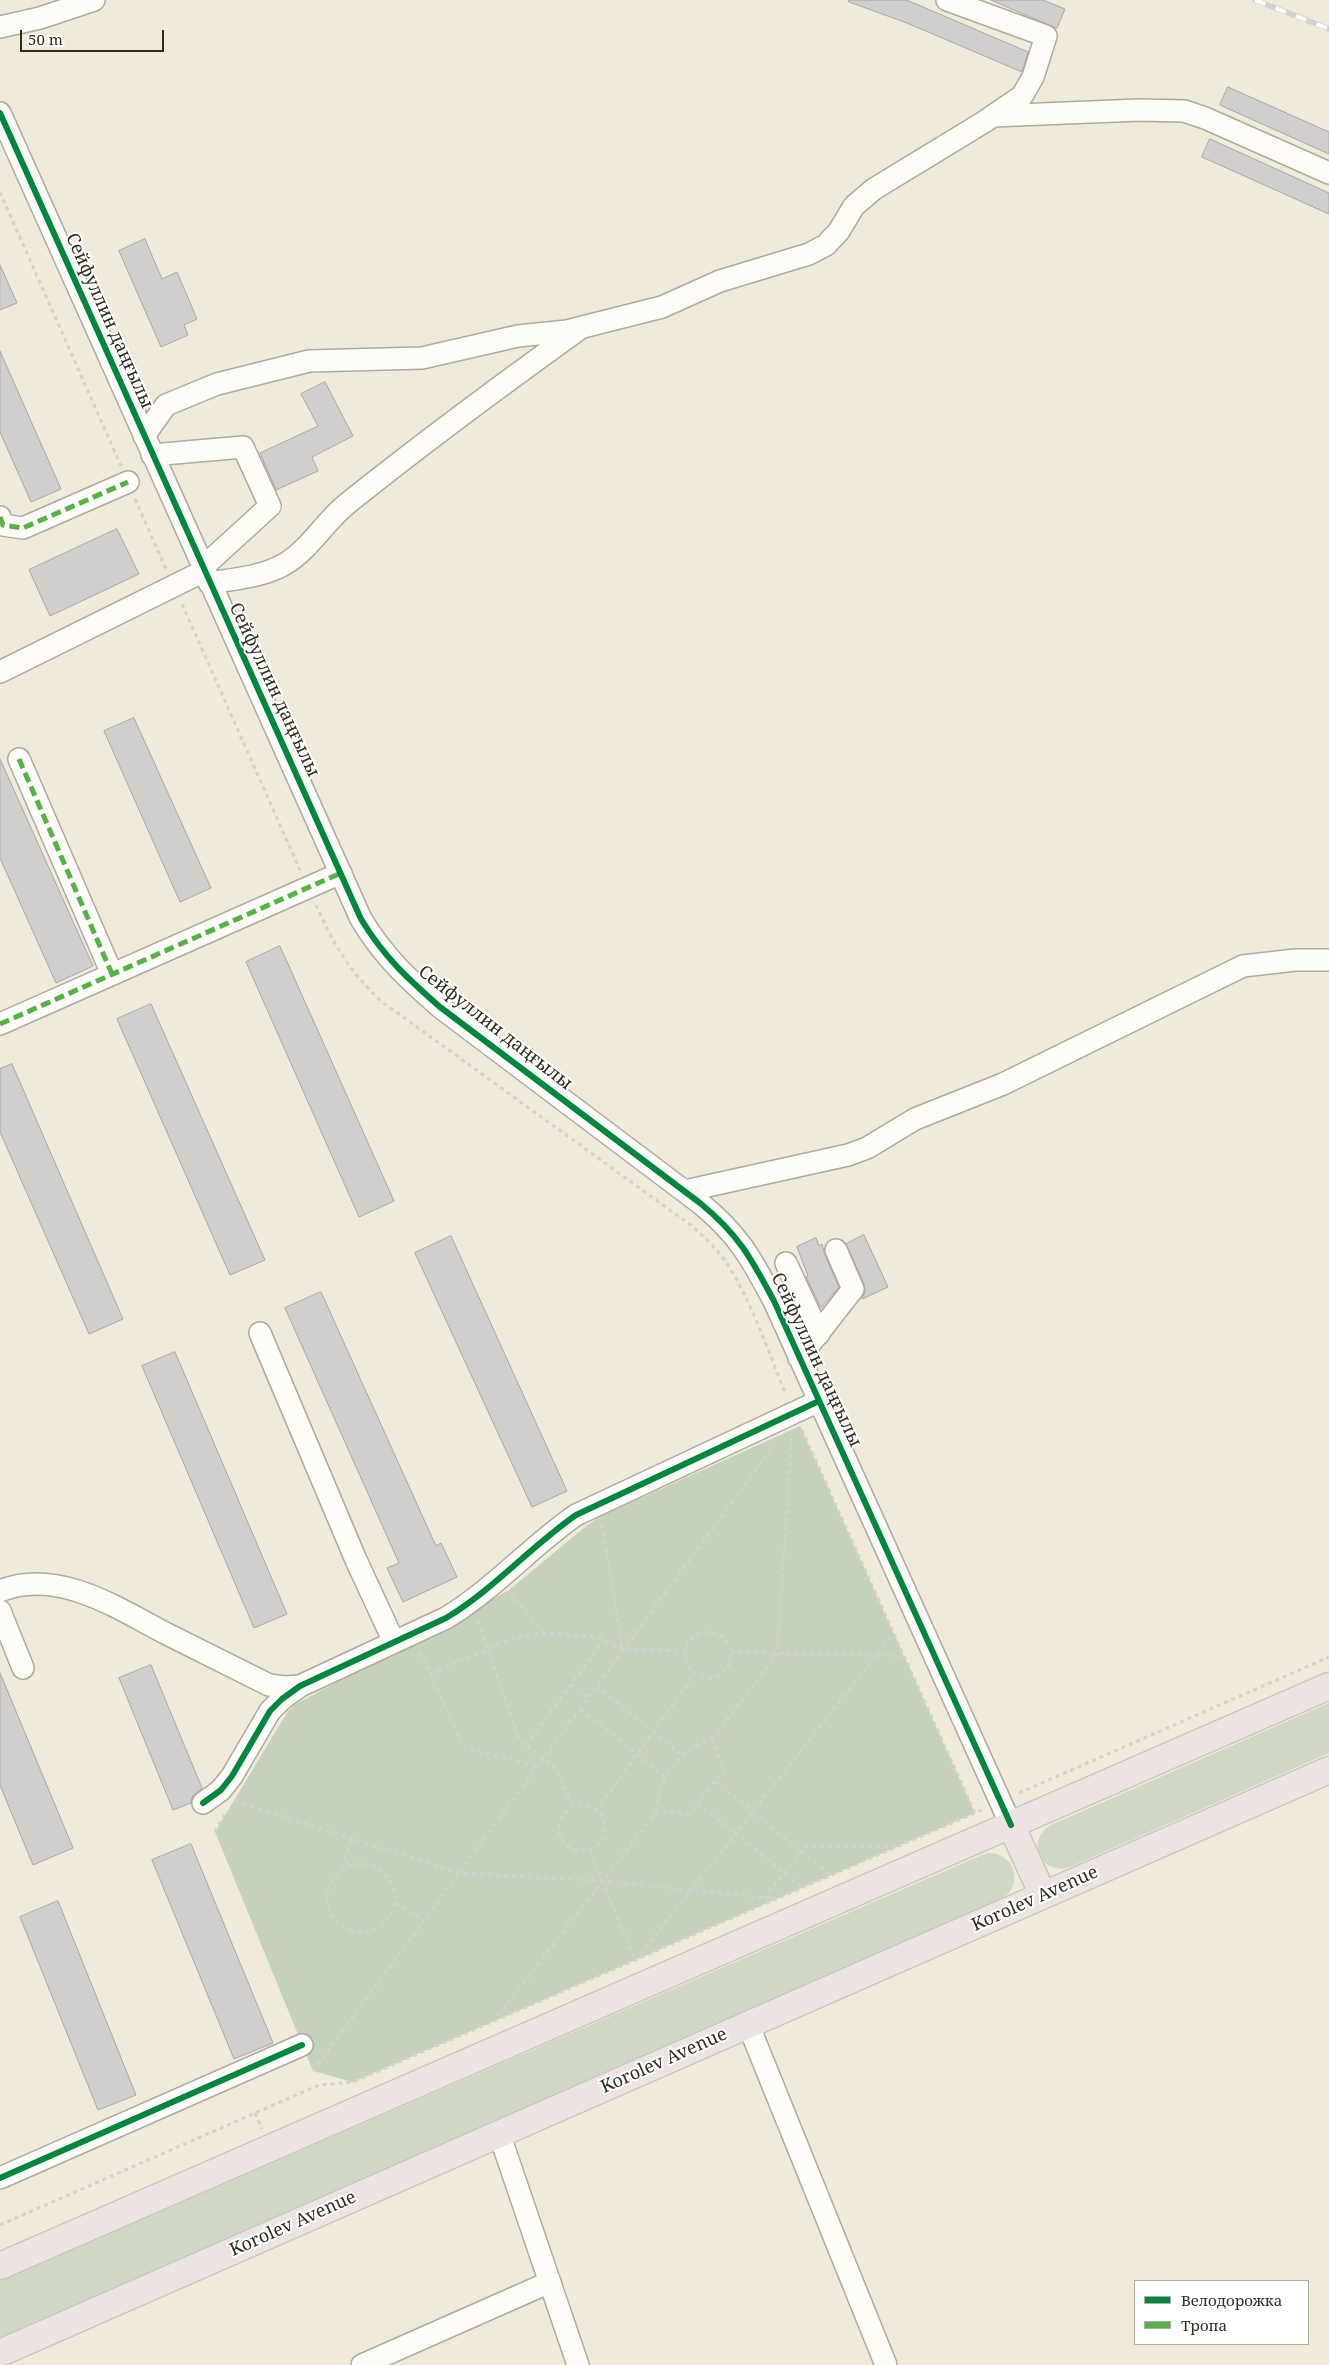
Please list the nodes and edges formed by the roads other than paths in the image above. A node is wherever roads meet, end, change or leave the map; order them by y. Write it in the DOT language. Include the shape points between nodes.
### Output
graph roads {
  1 [pos="94,0"];
  2 [pos="946,0"];
  3 [pos="0,27"];
  4 [pos="0,113"];
  5 [pos="993,116"];
  6 [pos="1329,174"];
  7 [pos="582,327"];
  8 [pos="148,446"];
  9 [pos="128,482"];
  10 [pos="1,523"];
  11 [pos="205,574"];
  12 [pos="0,672"];
  13 [pos="19,759"];
  14 [pos="341,873"];
  15 [pos="1329,960"];
  16 [pos="112,974"];
  17 [pos="0,1024"];
  18 [pos="685,1191"];
  19 [pos="836,1250"];
  20 [pos="754,1264"];
  21 [pos="260,1333"];
  22 [pos="818,1334"];
  23 [pos="799,1358"];
  24 [pos="818,1401"];
  25 [pos="0,1591"];
  26 [pos="0,1611"];
  27 [pos="403,1646"];
  28 [pos="23,1668"];
  29 [pos="300,1686"];
  30 [pos="1329,1686"];
  31 [pos="1329,1770"];
  32 [pos="203,1803"];
  33 [pos="1011,1825"];
  34 [pos="1043,1895"];
  35 [pos="748,2024"];
  36 [pos="302,2045"];
  37 [pos="499,2134"];
  38 [pos="0,2178"];
  39 [pos="0,2266"];
  40 [pos="550,2282"];
  41 [pos="0,2353"];
  42 [pos="362,2365"];
  43 [pos="578,2365"];
  44 [pos="886,2365"];
  1 -- 3 [label="street"];
  2 -- 5 [label="street" via="1046,36 1033,77 1022,96"];
  4 -- 8 [label="street, Сейфуллин даңғылы"];
  5 -- 6 [label="street" via="1138,110 1184,112 1205,118"];
  5 -- 7 [label="street" via="874,189 854,206 826,246 786,262 720,281 662,307"];
  7 -- 8 [label="street" via="518,336 422,358 309,361 217,384 166,405"];
  7 -- 11 [label="street" via="341,508 286,563 258,576"];
  8 -- 11 [label="street, Сейфуллин даңғылы"];
  8 -- 11 [label="street" via="243,447 266,497 270,506"];
  9 -- 10 [label="street" via="22,528"];
  11 -- 12 [label="street" via="174,586"];
  11 -- 14 [label="street, Сейфуллин даңғылы"];
  13 -- 16 [label="street"];
  14 -- 16 [label="street"];
  14 -- 18 [label="street, Сейфуллин даңғылы" via="360,919 378,948 403,975 440,1007"];
  15 -- 18 [label="street" via="1243,966 1003,1084 915,1119 866,1148 848,1155"];
  16 -- 17 [label="street"];
  18 -- 20 [label="street, Сейфуллин даңғылы" via="724,1223"];
  19 -- 22 [label="street" via="853,1289"];
  20 -- 22 [label="street" via="792,1263"];
  20 -- 23 [label="street, Сейфуллин даңғылы"];
  21 -- 27 [label="street" via="356,1560"];
  22 -- 23 [label="street"];
  23 -- 24 [label="street, Сейфуллин даңғылы"];
  24 -- 27 [label="street" via="790,1422 576,1515 468,1605"];
  24 -- 33 [label="street, Сейфуллин даңғылы"];
  25 -- 29 [label="street" via="21,1585 45,1584 92,1596 269,1685"];
  26 -- 28 [label="street"];
  27 -- 29 [label="street"];
  29 -- 32 [label="street" via="270,1712 232,1776 221,1790"];
  30 -- 33 [label="main road"];
  31 -- 34 [label="main road, Korolev Avenue"];
  33 -- 34 [label="main road"];
  33 -- 39 [label="main road"];
  34 -- 35 [label="main road, Korolev Avenue"];
  35 -- 37 [label="main road, Korolev Avenue"];
  35 -- 44 [label="street"];
  36 -- 38 [label="street"];
  37 -- 40 [label="street"];
  37 -- 41 [label="main road, Korolev Avenue"];
  40 -- 42 [label="street"];
  40 -- 43 [label="street"];
}
